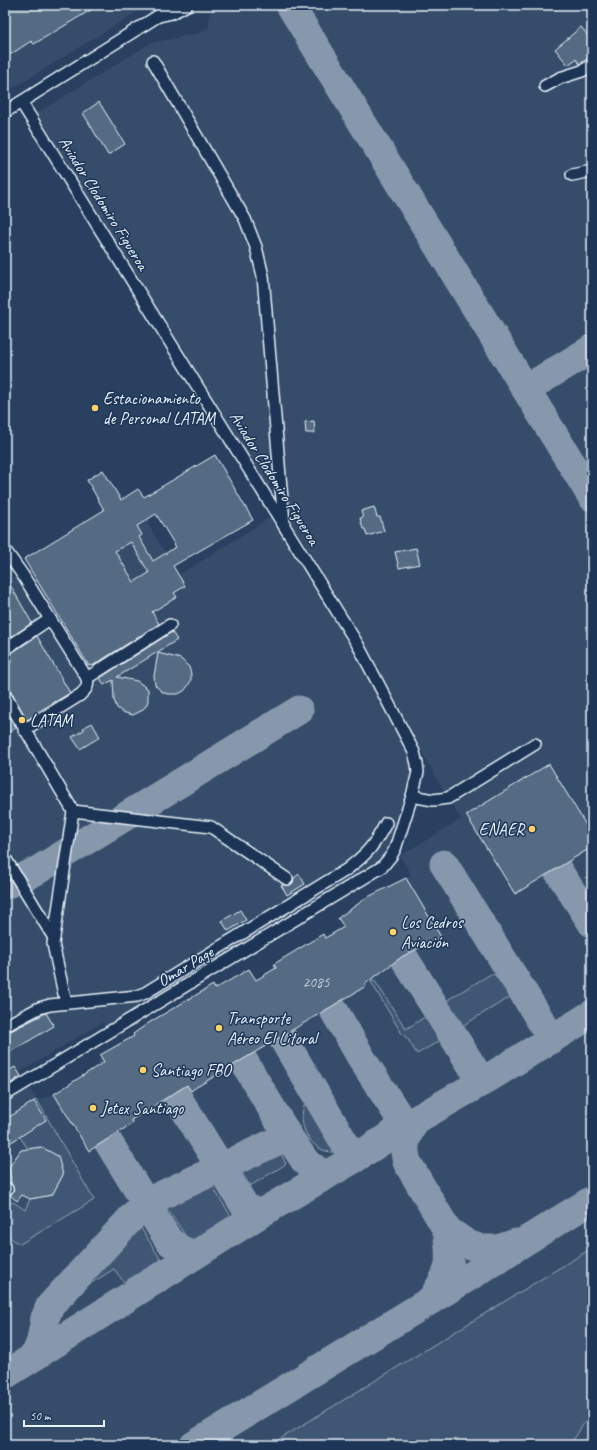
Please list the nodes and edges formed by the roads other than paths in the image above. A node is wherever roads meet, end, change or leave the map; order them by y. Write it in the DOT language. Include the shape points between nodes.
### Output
graph roads {
  1 [pos="170,5"];
  2 [pos="187,5"];
  3 [pos="158,16"];
  4 [pos="153,61"];
  5 [pos="592,64"];
  6 [pos="546,86"];
  7 [pos="21,102"];
  8 [pos="5,112"];
  9 [pos="592,171"];
  10 [pos="572,176"];
  11 [pos="284,525"];
  12 [pos="7,553"];
  13 [pos="50,619"];
  14 [pos="170,625"];
  15 [pos="5,649"];
  16 [pos="87,678"];
  17 [pos="5,695"];
  18 [pos="22,724"];
  19 [pos="535,744"];
  20 [pos="412,796"];
  21 [pos="73,811"];
  22 [pos="386,823"];
  23 [pos="5,858"];
  24 [pos="382,867"];
  25 [pos="287,879"];
  26 [pos="54,938"];
  27 [pos="66,1002"];
  28 [pos="5,1026"];
  29 [pos="5,1095"];
  1 -- 3 [label="street"];
  2 -- 3 [label="street" via="172,13"];
  3 -- 7 [label="street"];
  4 -- 11 [label="street" via="245,219 256,247 263,276"];
  5 -- 6 [label="street" via="582,71"];
  7 -- 8 [label="street"];
  7 -- 11 [label="street, Aviador Clodomiro Figueroa"];
  9 -- 10 [label="street"];
  11 -- 20 [label="street, Aviador Clodomiro Figueroa" via="358,645 414,752 418,772"];
  12 -- 13 [label="street"];
  13 -- 15 [label="street"];
  13 -- 16 [label="street"];
  14 -- 16 [label="street"];
  16 -- 18 [label="street" via="87,688 80,695"];
  17 -- 18 [label="street"];
  18 -- 21 [label="street"];
  19 -- 20 [label="street" via="448,798 433,800"];
  20 -- 24 [label="street, Aviador Clodomiro Figueroa" via="395,849"];
  21 -- 25 [label="street" via="211,827"];
  21 -- 26 [label="street"];
  22 -- 27 [label="street" via="372,847 346,870 145,993 137,996"];
  23 -- 26 [label="street"];
  24 -- 29 [label="street, Omar Page"];
  26 -- 27 [label="street" via="53,944"];
  27 -- 28 [label="street" via="39,1008"];
}
